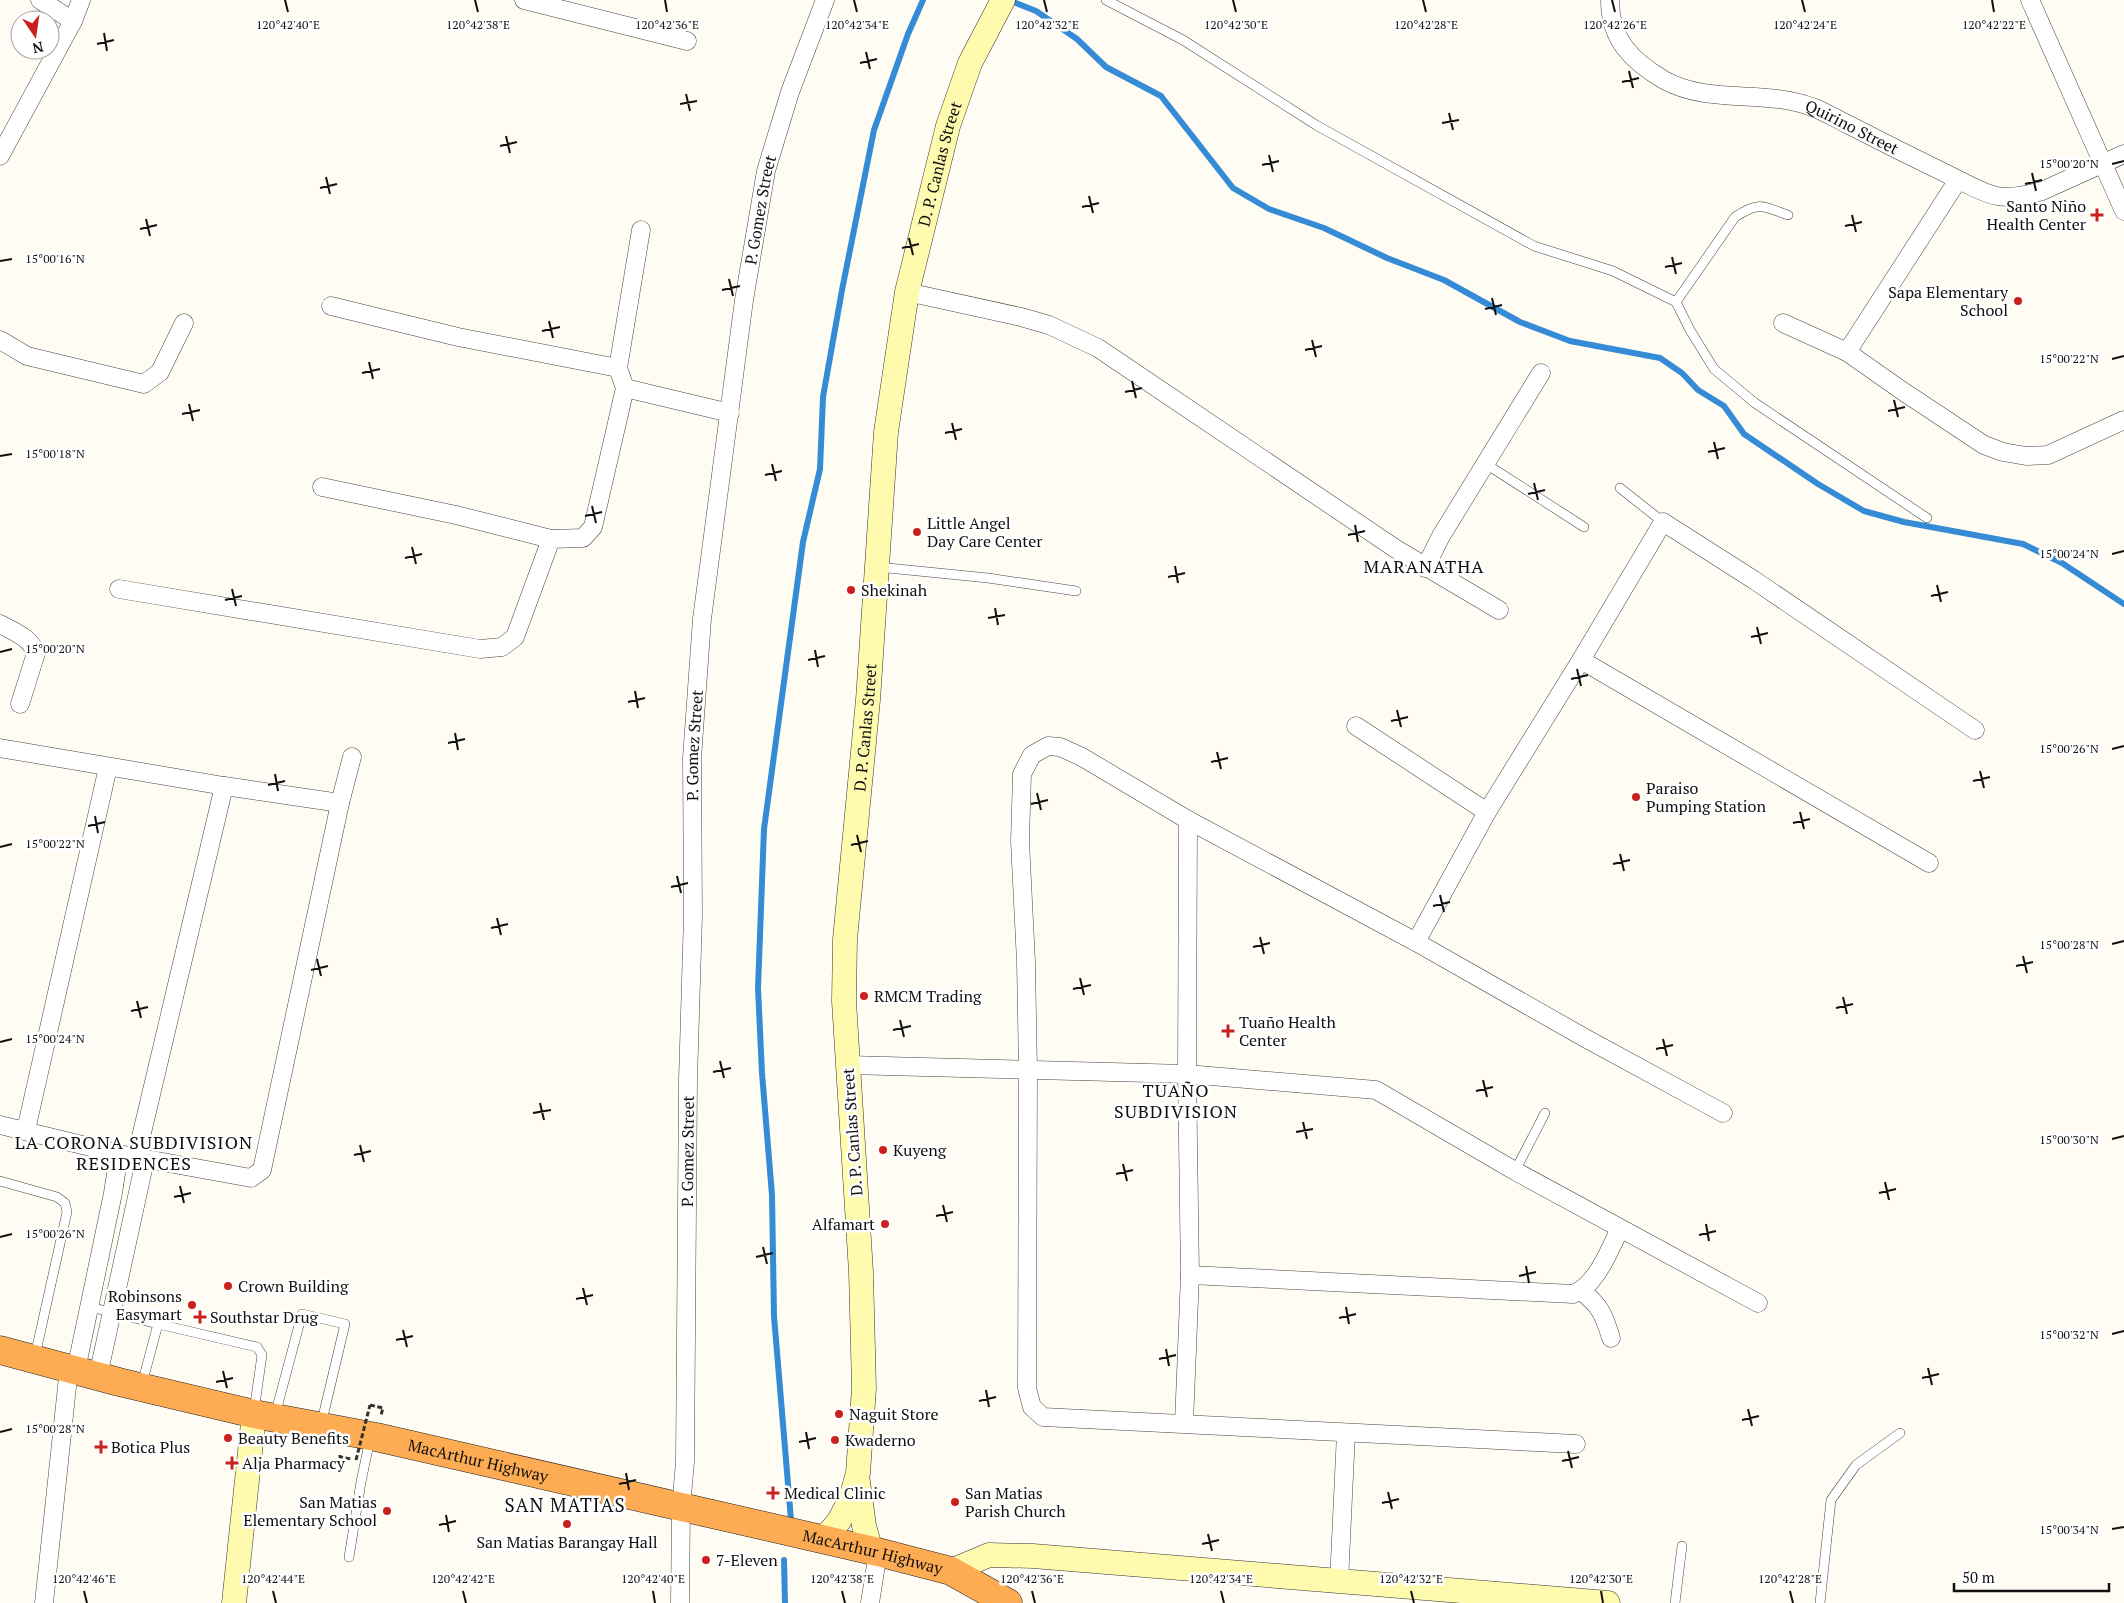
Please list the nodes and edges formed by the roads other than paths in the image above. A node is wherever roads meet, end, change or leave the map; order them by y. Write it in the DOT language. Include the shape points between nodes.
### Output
graph roads {
  1 [pos="40,0"];
  2 [pos="81,0"];
  3 [pos="524,0"];
  4 [pos="825,0"];
  5 [pos="1003,0"];
  6 [pos="1106,0"];
  7 [pos="1610,0"];
  8 [pos="2030,0"];
  9 [pos="73,21"];
  10 [pos="687,41"];
  11 [pos="2124,154"];
  12 [pos="0,156"];
  13 [pos="2102,162"];
  14 [pos="1958,180"];
  15 [pos="2124,211"];
  16 [pos="1788,215"];
  17 [pos="641,230"];
  18 [pos="907,292"];
  19 [pos="1676,302"];
  20 [pos="331,306"];
  21 [pos="1783,323"];
  22 [pos="184,324"];
  23 [pos="0,340"];
  24 [pos="1847,352"];
  25 [pos="618,368"];
  26 [pos="1541,373"];
  27 [pos="625,388"];
  28 [pos="730,413"];
  29 [pos="2124,420"];
  30 [pos="1486,464"];
  31 [pos="322,487"];
  32 [pos="1620,488"];
  33 [pos="1927,518"];
  34 [pos="1663,522"];
  35 [pos="1584,527"];
  36 [pos="551,539"];
  37 [pos="875,567"];
  38 [pos="1425,568"];
  39 [pos="120,589"];
  40 [pos="1076,591"];
  41 [pos="1499,610"];
  42 [pos="0,624"];
  43 [pos="1581,660"];
  44 [pos="20,704"];
  45 [pos="1356,726"];
  46 [pos="1975,730"];
  47 [pos="0,748"];
  48 [pos="352,757"];
  49 [pos="108,767"];
  50 [pos="224,786"];
  51 [pos="340,803"];
  52 [pos="1487,812"];
  53 [pos="1188,820"];
  54 [pos="1929,863"];
  55 [pos="1416,942"];
  56 [pos="848,1065"];
  57 [pos="1028,1070"];
  58 [pos="1187,1074"];
  59 [pos="1545,1113"];
  60 [pos="1723,1113"];
  61 [pos="0,1125"];
  62 [pos="26,1130"];
  63 [pos="118,1154"];
  64 [pos="141,1159"];
  65 [pos="1515,1171"];
  66 [pos="0,1181"];
  67 [pos="1620,1229"];
  68 [pos="1190,1276"];
  69 [pos="1581,1291"];
  70 [pos="1758,1303"];
  71 [pos="90,1306"];
  72 [pos="112,1312"];
  73 [pos="158,1324"];
  74 [pos="1611,1338"];
  75 [pos="0,1350"];
  76 [pos="35,1359"];
  77 [pos="81,1371"];
  78 [pos="141,1387"];
  79 [pos="264,1416"];
  80 [pos="1184,1423"];
  81 [pos="321,1427"];
  82 [pos="1346,1433"];
  83 [pos="1900,1433"];
  84 [pos="371,1436"];
  85 [pos="1576,1444"];
  86 [pos="858,1473"];
  87 [pos="681,1507"];
  88 [pos="823,1540"];
  89 [pos="1682,1546"];
  90 [pos="874,1551"];
  91 [pos="349,1557"];
  92 [pos="951,1571"];
  93 [pos="1339,1582"];
  94 [pos="44,1603"];
  95 [pos="234,1603"];
  96 [pos="680,1603"];
  97 [pos="870,1603"];
  98 [pos="1008,1603"];
  99 [pos="1608,1603"];
  100 [pos="1675,1603"];
  101 [pos="1820,1603"];
  1 -- 9 [label="street"];
  2 -- 9 [label="street"];
  3 -- 10 [label="street"];
  4 -- 28 [label="street, P. Gomez Street" via="790,92 766,171 744,300"];
  5 -- 18 [label="main road, D. P. Canlas Street" via="970,63 948,126"];
  6 -- 19 [label="lane" via="1183,40 1316,125 1534,246 1613,271"];
  7 -- 14 [label="street, Quirino Street" via="1618,40 1635,59 1666,81 1684,89 1784,99 1813,107"];
  8 -- 13 [label="street"];
  9 -- 12 [label="street"];
  11 -- 13 [label="street, Quirino Street"];
  13 -- 14 [label="street, Quirino Street" via="2028,195 1997,196"];
  13 -- 15 [label="street"];
  14 -- 24 [label="street"];
  16 -- 19 [label="lane" via="1761,205 1748,208 1735,217"];
  17 -- 25 [label="street"];
  18 -- 37 [label="main road, D. P. Canlas Street" via="886,432"];
  18 -- 38 [label="street" via="1021,317 1048,325 1098,348"];
  19 -- 33 [label="lane" via="1714,369 1755,403"];
  20 -- 25 [label="street" via="458,338"];
  21 -- 24 [label="street"];
  22 -- 23 [label="street" via="160,372 144,384 28,356"];
  24 -- 29 [label="street" via="1984,445 2003,452 2048,455"];
  25 -- 27 [label="street"];
  26 -- 30 [label="street"];
  27 -- 28 [label="street"];
  27 -- 36 [label="street" via="593,527 583,538"];
  28 -- 87 [label="street, P. Gomez Street" via="702,619 692,758 694,915 688,1080 685,1462"];
  30 -- 35 [label="lane"];
  30 -- 38 [label="street"];
  31 -- 36 [label="street"];
  32 -- 34 [label="lane"];
  34 -- 43 [label="street"];
  34 -- 46 [label="street"];
  36 -- 39 [label="street" via="515,637 502,647 480,649"];
  37 -- 40 [label="lane"];
  37 -- 56 [label="main road, D. P. Canlas Street" via="868,700 845,939"];
  38 -- 41 [label="street"];
  42 -- 44 [label="street" via="33,645 36,653"];
  43 -- 52 [label="street"];
  43 -- 54 [label="street"];
  45 -- 52 [label="street"];
  47 -- 49 [label="street"];
  48 -- 51 [label="street"];
  49 -- 50 [label="street"];
  49 -- 62 [label="street"];
  50 -- 51 [label="street"];
  50 -- 64 [label="street"];
  51 -- 64 [label="street" via="262,1170 251,1178"];
  52 -- 55 [label="street"];
  53 -- 55 [label="street"];
  53 -- 57 [label="street" via="1060,747 1048,746 1032,755 1022,774 1020,841"];
  53 -- 58 [label="street"];
  55 -- 60 [label="street"];
  56 -- 57 [label="street"];
  56 -- 86 [label="main road, D. P. Canlas Street" via="861,1272 864,1388"];
  57 -- 58 [label="street"];
  57 -- 80 [label="street" via="1027,1388 1032,1407 1043,1417"];
  58 -- 65 [label="street" via="1376,1090"];
  58 -- 68 [label="street"];
  59 -- 65 [label="lane"];
  61 -- 62 [label="street"];
  62 -- 63 [label="street"];
  63 -- 64 [label="street"];
  63 -- 71 [label="street"];
  64 -- 72 [label="street"];
  65 -- 67 [label="street"];
  66 -- 76 [label="lane" via="57,1197 65,1203 67,1212"];
  67 -- 69 [label="street" via="1593,1277"];
  67 -- 70 [label="street"];
  68 -- 69 [label="street" via="1552,1294"];
  68 -- 80 [label="street"];
  69 -- 74 [label="street" via="1595,1301"];
  71 -- 72 [label="lane"];
  71 -- 77 [label="street"];
  72 -- 73 [label="lane"];
  72 -- 77 [label="street"];
  73 -- 78 [label="lane"];
  73 -- 79 [label="lane" via="257,1347 262,1355"];
  75 -- 76 [label="highway, MacArthur Highway"];
  76 -- 77 [label="highway, MacArthur Highway"];
  77 -- 78 [label="highway, MacArthur Highway"];
  77 -- 94 [label="street"];
  78 -- 79 [label="highway, MacArthur Highway"];
  79 -- 81 [label="highway, MacArthur Highway"];
  79 -- 81 [label="lane" via="302,1314 345,1324"];
  79 -- 95 [label="main road"];
  80 -- 82 [label="street"];
  81 -- 84 [label="highway, MacArthur Highway"];
  82 -- 85 [label="street"];
  82 -- 93 [label="street"];
  83 -- 101 [label="lane" via="1856,1465 1831,1500"];
  84 -- 87 [label="highway, MacArthur Highway"];
  84 -- 91 [label="lane"];
  86 -- 88 [label="main road, D. P. Canlas Street" via="851,1498 839,1521"];
  86 -- 90 [label="main road, D. P. Canlas Street" via="862,1517"];
  87 -- 88 [label="highway, MacArthur Highway"];
  87 -- 96 [label="street, P. Gomez Street"];
  88 -- 90 [label="highway, MacArthur Highway"];
  89 -- 100 [label="lane"];
  90 -- 92 [label="highway, MacArthur Highway"];
  90 -- 97 [label="street"];
  92 -- 93 [label="main road" via="989,1555 998,1555"];
  92 -- 98 [label="highway, MacArthur Highway"];
  93 -- 99 [label="main road"];
}
